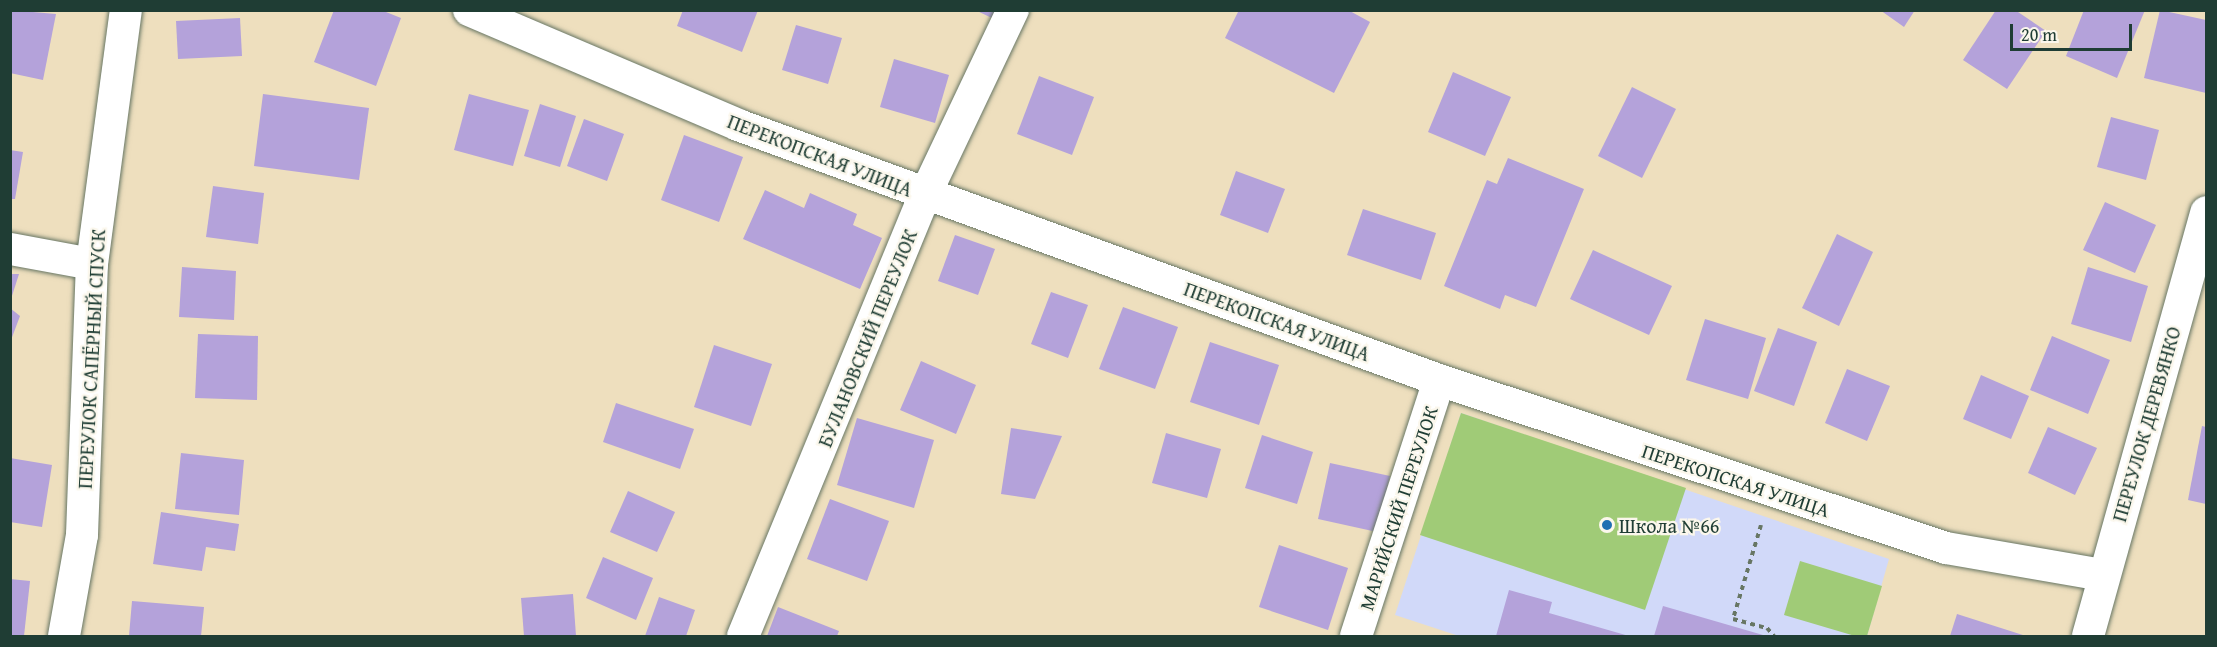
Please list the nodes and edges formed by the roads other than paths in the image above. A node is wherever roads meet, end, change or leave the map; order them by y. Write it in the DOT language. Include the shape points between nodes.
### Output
graph roads {
  1 [pos="126,10"];
  2 [pos="469,10"];
  3 [pos="1013,10"];
  4 [pos="925,195"];
  5 [pos="2206,212"];
  6 [pos="10,249"];
  7 [pos="92,264"];
  8 [pos="1439,380"];
  9 [pos="2103,575"];
  10 [pos="64,636"];
  11 [pos="743,636"];
  12 [pos="1356,636"];
  13 [pos="2088,636"];
  1 -- 7 [label="street, ПЕРЕУЛОК САПЁРНЫЙ СПУСК"];
  2 -- 4 [label="street, ПЕРЕКОПСКАЯ УЛИЦА" via="738,125"];
  3 -- 4 [label="street, БУЛАНОВСКИЙ ПЕРЕУЛОК"];
  4 -- 8 [label="street, ПЕРЕКОПСКАЯ УЛИЦА"];
  4 -- 11 [label="street, БУЛАНОВСКИЙ ПЕРЕУЛОК"];
  5 -- 9 [label="street, ПЕРЕУЛОК ДЕРЕВЯНКО"];
  6 -- 7 [label="street"];
  7 -- 10 [label="street, ПЕРЕУЛОК САПЁРНЫЙ СПУСК" via="82,535"];
  8 -- 9 [label="street, ПЕРЕКОПСКАЯ УЛИЦА" via="1770,493 1946,548"];
  8 -- 12 [label="street, МАРИЙСКИЙ ПЕРЕУЛОК"];
  9 -- 13 [label="street, ПЕРЕУЛОК ДЕРЕВЯНКО"];
}
